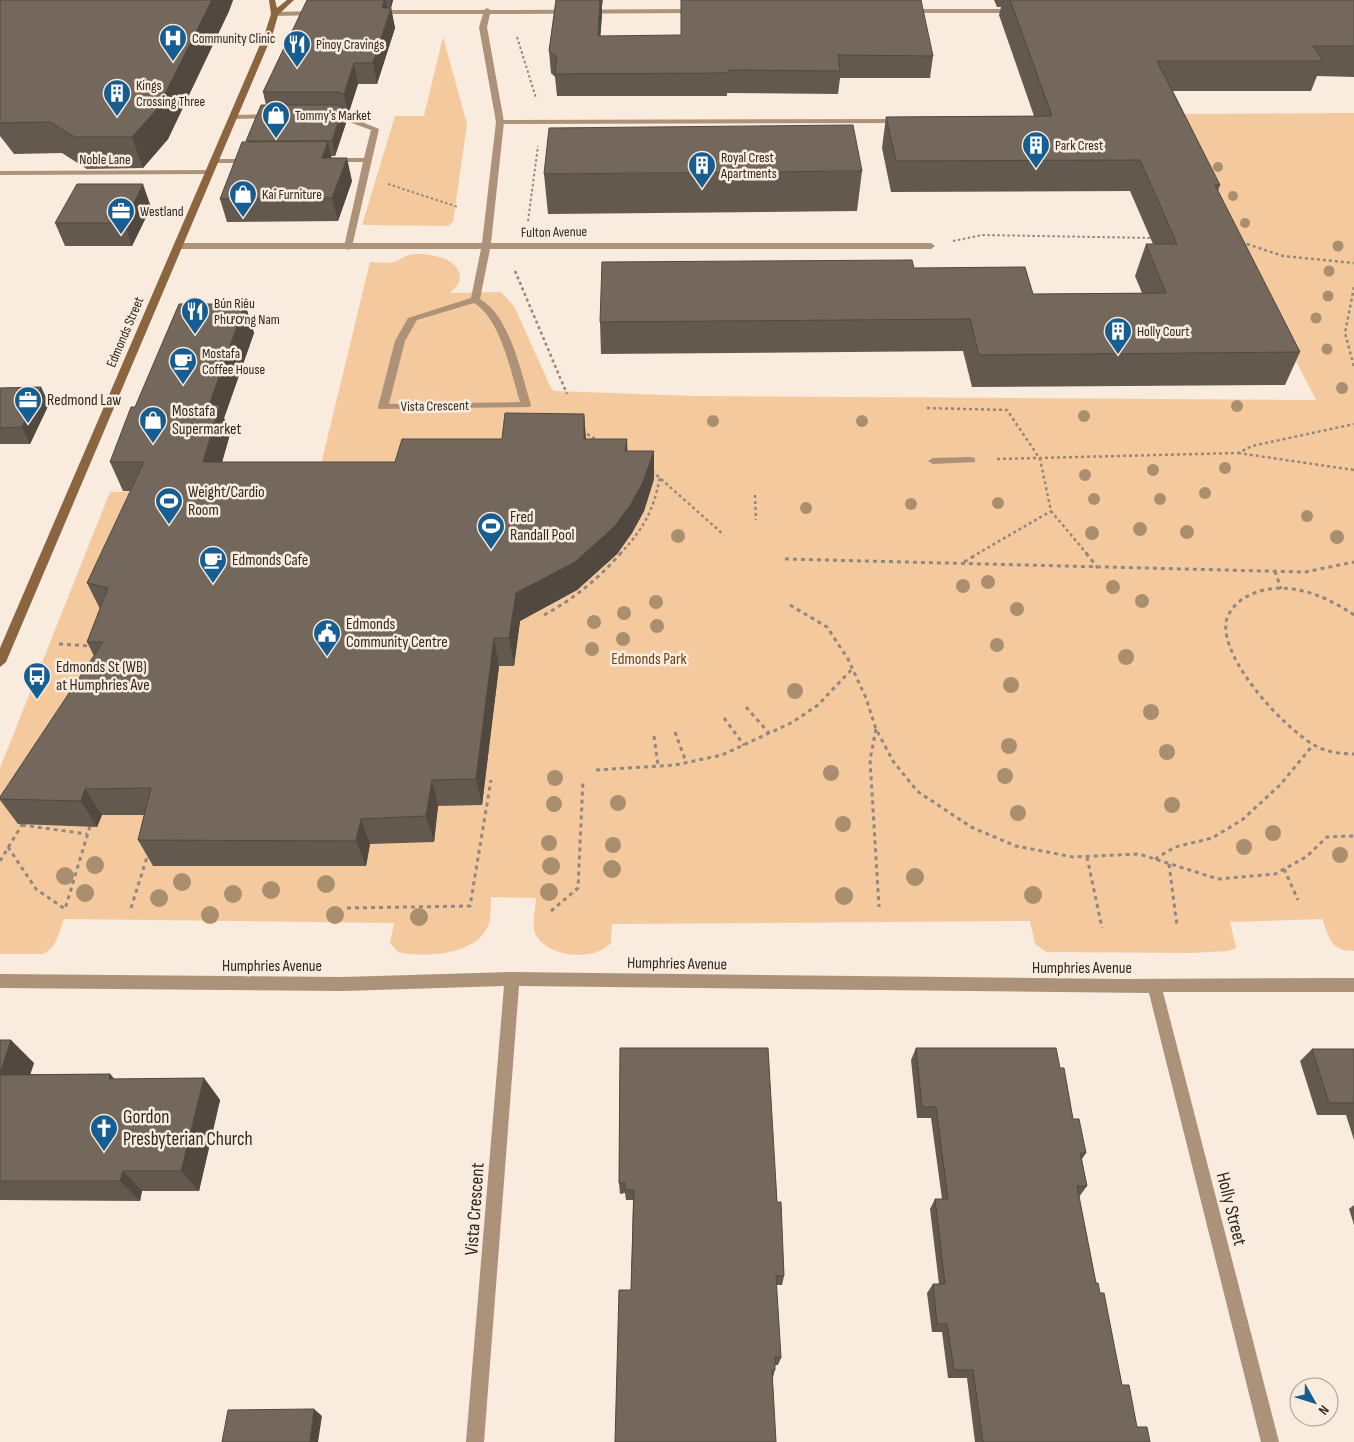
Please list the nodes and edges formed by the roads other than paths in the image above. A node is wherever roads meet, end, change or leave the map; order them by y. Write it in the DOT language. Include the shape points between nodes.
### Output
graph roads {
  1 [pos="272,0"];
  2 [pos="291,0"];
  3 [pos="487,10"];
  4 [pos="709,11"];
  5 [pos="898,11"];
  6 [pos="1027,11"];
  7 [pos="329,12"];
  8 [pos="368,12"];
  9 [pos="275,14"];
  10 [pos="284,116"];
  11 [pos="323,116"];
  12 [pos="233,117"];
  13 [pos="902,121"];
  14 [pos="500,122"];
  15 [pos="328,160"];
  16 [pos="368,160"];
  17 [pos="214,161"];
  18 [pos="258,161"];
  19 [pos="1,172"];
  20 [pos="210,172"];
  21 [pos="177,246"];
  22 [pos="348,246"];
  23 [pos="931,246"];
  24 [pos="486,247"];
  25 [pos="475,300"];
  26 [pos="971,460"];
  27 [pos="933,461"];
  28 [pos="0,662"];
  29 [pos="512,979"];
  30 [pos="0,981"];
  31 [pos="1154,985"];
  32 [pos="1354,985"];
  33 [pos="475,1442"];
  34 [pos="1270,1442"];
  1 -- 9 [label="street"];
  2 -- 9 [label="street, Edmonds Street"];
  3 -- 4 [label="street"];
  3 -- 8 [label="street"];
  3 -- 14 [label="street" via="483,27"];
  5 -- 6 [label="street"];
  7 -- 9 [label="street"];
  9 -- 12 [label="street, Edmonds Street"];
  10 -- 12 [label="street"];
  11 -- 16 [label="street" via="342,116 375,129"];
  12 -- 17 [label="street, Edmonds Street"];
  13 -- 14 [label="street"];
  14 -- 24 [label="street"];
  15 -- 16 [label="street"];
  16 -- 22 [label="street"];
  17 -- 18 [label="street"];
  17 -- 20 [label="street, Edmonds Street"];
  19 -- 20 [label="street, Noble Lane"];
  20 -- 21 [label="street, Edmonds Street"];
  21 -- 22 [label="street, Fulton Avenue"];
  21 -- 28 [label="street, Edmonds Street"];
  22 -- 24 [label="street, Fulton Avenue"];
  23 -- 24 [label="street, Fulton Avenue"];
  24 -- 25 [label="street"];
  25 -- 25 [label="street, Vista Crescent" via="413,318 400,342 383,407 526,405 507,343 487,306"];
  26 -- 27 [label="street"];
  29 -- 30 [label="street, Humphries Avenue" via="344,984"];
  29 -- 31 [label="street, Humphries Avenue"];
  29 -- 33 [label="street, Vista Crescent"];
  31 -- 32 [label="street, Humphries Avenue"];
  31 -- 34 [label="street, Holly Street"];
}
